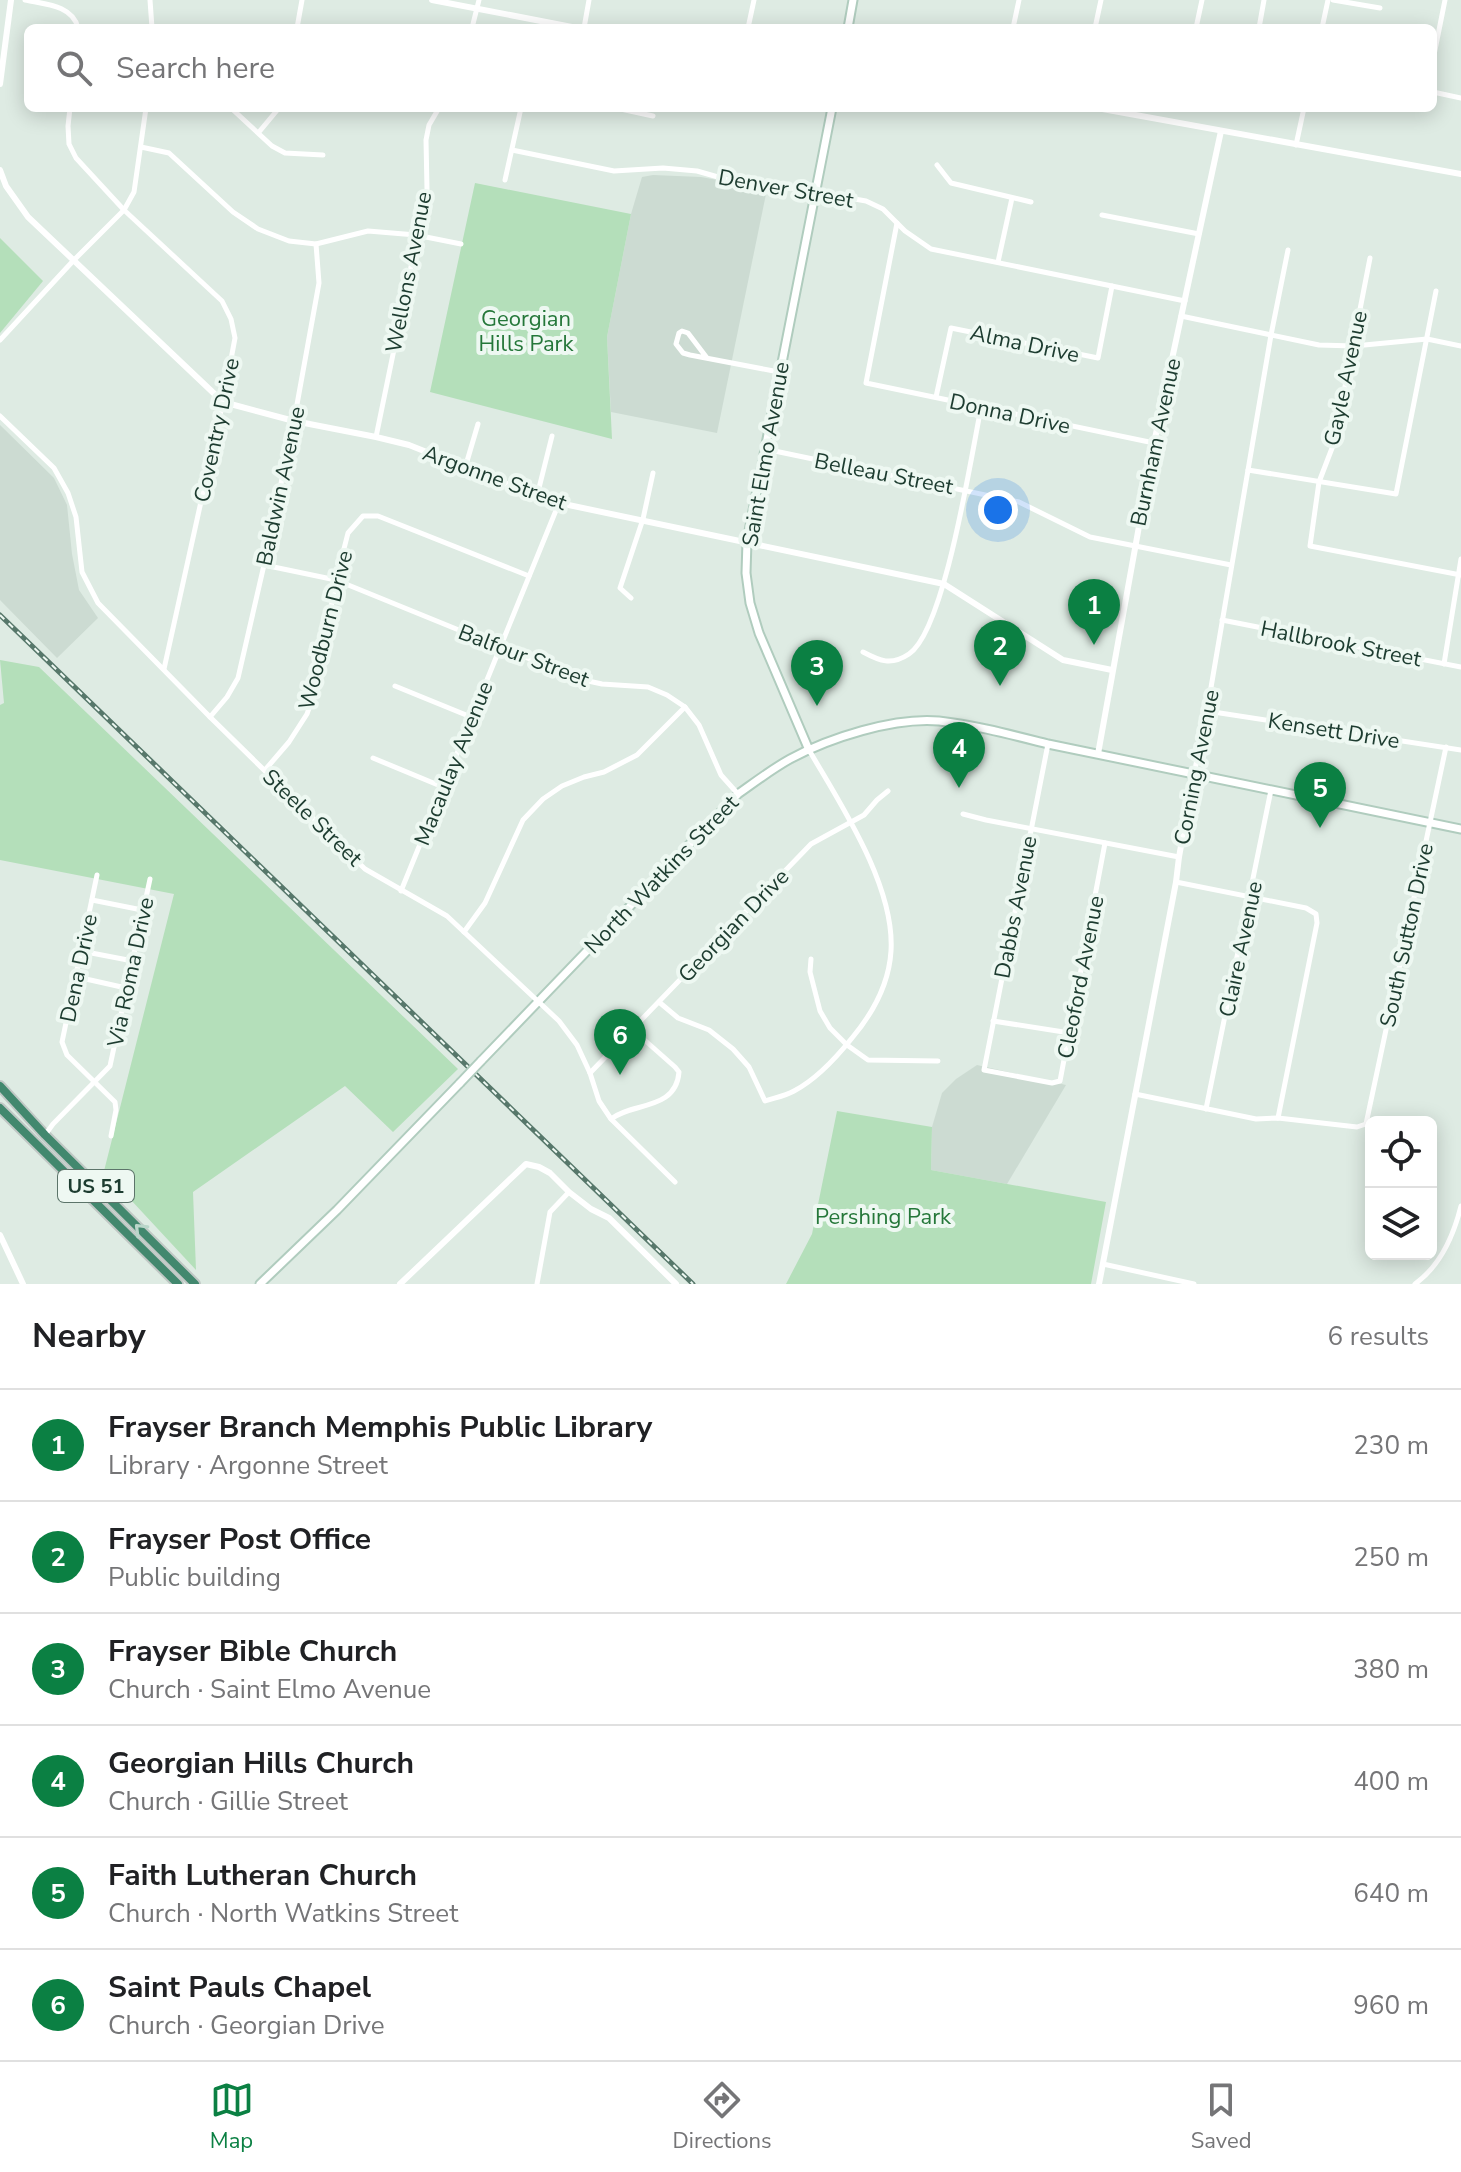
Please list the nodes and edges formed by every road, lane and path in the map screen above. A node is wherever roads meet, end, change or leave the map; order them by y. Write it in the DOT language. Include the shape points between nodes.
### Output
graph roads {
  1 [pos="11,0"];
  2 [pos="25,0"];
  3 [pos="150,0"];
  4 [pos="302,0"];
  5 [pos="432,0"];
  6 [pos="589,0"];
  7 [pos="754,0"];
  8 [pos="853,0"];
  9 [pos="1019,0"];
  10 [pos="1101,0"];
  11 [pos="1202,0"];
  12 [pos="1264,0"];
  13 [pos="1330,0"];
  14 [pos="1445,0"];
  15 [pos="478,4"];
  16 [pos="1380,8"];
  17 [pos="77,24"];
  18 [pos="152,24"];
  19 [pos="298,24"];
  20 [pos="473,24"];
  21 [pos="537,24"];
  22 [pos="585,24"];
  23 [pos="749,24"];
  24 [pos="849,24"];
  25 [pos="1014,24"];
  26 [pos="1096,24"];
  27 [pos="1197,24"];
  28 [pos="1260,24"];
  29 [pos="1323,24"];
  30 [pos="1437,40"];
  31 [pos="0,84"];
  32 [pos="1437,93"];
  33 [pos="1461,98"];
  34 [pos="70,112"];
  35 [pos="145,112"];
  36 [pos="236,112"];
  37 [pos="276,112"];
  38 [pos="437,112"];
  39 [pos="520,112"];
  40 [pos="634,112"];
  41 [pos="831,112"];
  42 [pos="1119,112"];
  43 [pos="1303,112"];
  44 [pos="653,116"];
  45 [pos="1221,131"];
  46 [pos="259,132"];
  47 [pos="1296,145"];
  48 [pos="141,147"];
  49 [pos="512,150"];
  50 [pos="323,155"];
  51 [pos="937,165"];
  52 [pos="0,170"];
  53 [pos="1461,174"];
  54 [pos="505,180"];
  55 [pos="815,191"];
  56 [pos="1012,198"];
  57 [pos="1031,202"];
  58 [pos="124,210"];
  59 [pos="1102,215"];
  60 [pos="897,222"];
  61 [pos="1199,234"];
  62 [pos="416,235"];
  63 [pos="316,244"];
  64 [pos="461,244"];
  65 [pos="1288,250"];
  66 [pos="1370,258"];
  67 [pos="73,261"];
  68 [pos="998,262"];
  69 [pos="1112,286"];
  70 [pos="1436,291"];
  71 [pos="1185,301"];
  72 [pos="1181,316"];
  73 [pos="1271,335"];
  74 [pos="1427,339"];
  75 [pos="0,340"];
  76 [pos="1354,346"];
  77 [pos="1461,346"];
  78 [pos="707,358"];
  79 [pos="779,372"];
  80 [pos="936,398"];
  81 [pos="223,402"];
  82 [pos="981,408"];
  83 [pos="0,416"];
  84 [pos="294,421"];
  85 [pos="478,424"];
  86 [pos="552,436"];
  87 [pos="376,437"];
  88 [pos="1154,443"];
  89 [pos="765,449"];
  90 [pos="465,468"];
  91 [pos="1248,470"];
  92 [pos="653,473"];
  93 [pos="1319,482"];
  94 [pos="965,489"];
  95 [pos="537,496"];
  96 [pos="559,503"];
  97 [pos="643,519"];
  98 [pos="747,541"];
  99 [pos="1134,546"];
  100 [pos="1461,559"];
  101 [pos="264,565"];
  102 [pos="1231,565"];
  103 [pos="1459,575"];
  104 [pos="529,576"];
  105 [pos="336,580"];
  106 [pos="944,584"];
  107 [pos="631,598"];
  108 [pos="1222,620"];
  109 [pos="501,646"];
  110 [pos="863,652"];
  111 [pos="1444,664"];
  112 [pos="1461,667"];
  113 [pos="164,670"];
  114 [pos="1112,670"];
  115 [pos="395,686"];
  116 [pos="685,707"];
  117 [pos="1207,711"];
  118 [pos="210,717"];
  119 [pos="471,717"];
  120 [pos="1048,744"];
  121 [pos="1446,747"];
  122 [pos="809,750"];
  123 [pos="1461,750"];
  124 [pos="1098,754"];
  125 [pos="373,758"];
  126 [pos="265,770"];
  127 [pos="1194,774"];
  128 [pos="443,787"];
  129 [pos="1271,790"];
  130 [pos="888,791"];
  131 [pos="738,794"];
  132 [pos="963,814"];
  133 [pos="851,822"];
  134 [pos="1430,823"];
  135 [pos="1031,828"];
  136 [pos="1461,829"];
  137 [pos="1105,843"];
  138 [pos="1179,857"];
  139 [pos="97,875"];
  140 [pos="150,879"];
  141 [pos="1176,882"];
  142 [pos="401,891"];
  143 [pos="1251,897"];
  144 [pos="92,900"];
  145 [pos="142,910"];
  146 [pos="464,932"];
  147 [pos="81,951"];
  148 [pos="811,959"];
  149 [pos="133,961"];
  150 [pos="76,977"];
  151 [pos="126,988"];
  152 [pos="537,1001"];
  153 [pos="659,1002"];
  154 [pos="993,1021"];
  155 [pos="632,1029"];
  156 [pos="1070,1033"];
  157 [pos="847,1045"];
  158 [pos="938,1061"];
  159 [pos="984,1070"];
  160 [pos="590,1073"];
  161 [pos="94,1081"];
  162 [pos="0,1086"];
  163 [pos="1135,1094"];
  164 [pos="12,1098"];
  165 [pos="0,1109"];
  166 [pos="1206,1109"];
  167 [pos="1278,1118"];
  168 [pos="611,1119"];
  169 [pos="45,1135"];
  170 [pos="111,1136"];
  171 [pos="56,1146"];
  172 [pos="47,1155"];
  173 [pos="90,1180"];
  174 [pos="675,1182"];
  175 [pos="81,1188"];
  176 [pos="569,1192"];
  177 [pos="1461,1206"];
  178 [pos="0,1235"];
  179 [pos="1103,1264"];
  180 [pos="23,1284"];
  181 [pos="178,1284"];
  182 [pos="195,1284"];
  183 [pos="260,1284"];
  184 [pos="400,1284"];
  185 [pos="537,1284"];
  186 [pos="676,1284"];
  187 [pos="1099,1284"];
  188 [pos="1194,1284"];
  189 [pos="1415,1284"];
  1 -- 31 [label="street"];
  2 -- 17 [label="street" via="65,10"];
  3 -- 18 [label="street"];
  4 -- 19 [label="street"];
  5 -- 15 [label="street"];
  6 -- 22 [label="street"];
  7 -- 23 [label="street"];
  8 -- 24 [label="main road"];
  9 -- 25 [label="street"];
  10 -- 26 [label="street"];
  11 -- 27 [label="street"];
  12 -- 28 [label="street"];
  13 -- 16 [label="street"];
  13 -- 29 [label="street"];
  14 -- 30 [label="street"];
  15 -- 20 [label="street"];
  15 -- 21 [label="street"];
  32 -- 33 [label="street"];
  34 -- 58 [label="street, Coventry Drive" via="69,144 76,158"];
  35 -- 48 [label="street"];
  36 -- 46 [label="street"];
  37 -- 46 [label="street"];
  38 -- 62 [label="street, Wellons Avenue" via="426,140 427,189"];
  39 -- 49 [label="street"];
  40 -- 44 [label="street"];
  41 -- 55 [label="main road, Saint Elmo Avenue"];
  42 -- 45 [label="street"];
  43 -- 47 [label="street"];
  45 -- 47 [label="street"];
  45 -- 61 [label="street, Burnham Avenue"];
  46 -- 50 [label="street" via="285,153"];
  47 -- 53 [label="street"];
  48 -- 58 [label="street" via="134,192"];
  48 -- 63 [label="street" via="169,153 258,229"];
  49 -- 54 [label="street"];
  49 -- 55 [label="street, Denver Street" via="614,171 697,171 739,183"];
  51 -- 56 [label="street" via="951,183"];
  52 -- 67 [label="street, Argonne Street" via="28,217"];
  55 -- 60 [label="street, Denver Street" via="866,201"];
  55 -- 79 [label="main road, Saint Elmo Avenue"];
  56 -- 57 [label="street"];
  56 -- 68 [label="street"];
  58 -- 67 [label="street"];
  58 -- 81 [label="street, Coventry Drive" via="222,301 235,338"];
  59 -- 61 [label="street"];
  60 -- 68 [label="street, Denver Street" via="931,249"];
  60 -- 80 [label="street, Donna Drive" via="866,383"];
  61 -- 71 [label="street, Burnham Avenue"];
  62 -- 63 [label="street" via="368,231"];
  62 -- 64 [label="street"];
  62 -- 87 [label="street, Wellons Avenue"];
  63 -- 84 [label="street, Baldwin Avenue" via="319,283"];
  65 -- 73 [label="street, Corning Avenue"];
  66 -- 76 [label="street, Gayle Avenue"];
  67 -- 75 [label="street"];
  67 -- 81 [label="street, Argonne Street"];
  68 -- 69 [label="street, Denver Street"];
  69 -- 71 [label="street, Denver Street"];
  69 -- 80 [label="street, Alma Drive" via="1098,358 951,328"];
  70 -- 74 [label="street"];
  71 -- 72 [label="street, Burnham Avenue"];
  72 -- 73 [label="street"];
  72 -- 88 [label="street, Burnham Avenue"];
  73 -- 76 [label="street"];
  73 -- 91 [label="street, Corning Avenue"];
  74 -- 76 [label="street"];
  74 -- 77 [label="street"];
  74 -- 93 [label="street" via="1396,494"];
  76 -- 93 [label="street, Gayle Avenue" via="1334,443"];
  78 -- 78 [label="street" via="679,349 679,333 688,333"];
  78 -- 79 [label="street"];
  79 -- 89 [label="main road, Saint Elmo Avenue"];
  80 -- 82 [label="street, Donna Drive"];
  81 -- 84 [label="street, Argonne Street"];
  81 -- 113 [label="street, Coventry Drive"];
  82 -- 88 [label="street, Donna Drive"];
  82 -- 94 [label="street"];
  83 -- 113 [label="street, Steele Street" via="54,468 68,493 82,572 98,603"];
  84 -- 87 [label="street, Argonne Street"];
  84 -- 101 [label="street, Baldwin Avenue"];
  85 -- 90 [label="street"];
  86 -- 95 [label="street"];
  87 -- 90 [label="street, Argonne Street"];
  88 -- 99 [label="street, Burnham Avenue"];
  89 -- 94 [label="street, Belleau Street"];
  89 -- 98 [label="main road, Saint Elmo Avenue"];
  90 -- 95 [label="street, Argonne Street"];
  91 -- 93 [label="street"];
  91 -- 102 [label="street, Corning Avenue"];
  92 -- 97 [label="street"];
  93 -- 103 [label="street, Gayle Avenue" via="1310,546"];
  94 -- 99 [label="street, Belleau Street" via="1019,502 1090,537"];
  94 -- 106 [label="street"];
  95 -- 96 [label="street, Argonne Street"];
  96 -- 97 [label="street, Argonne Street"];
  96 -- 104 [label="street, Macaulay Avenue"];
  97 -- 98 [label="street, Argonne Street"];
  97 -- 107 [label="street" via="620,588"];
  98 -- 106 [label="street, Argonne Street"];
  98 -- 122 [label="main road, Saint Elmo Avenue" via="750,603"];
  99 -- 102 [label="street, Belleau Street"];
  99 -- 114 [label="street, Burnham Avenue"];
  100 -- 103 [label="street"];
  101 -- 105 [label="street, Balfour Street"];
  101 -- 118 [label="street, Baldwin Avenue" via="238,678"];
  102 -- 108 [label="street, Corning Avenue"];
  103 -- 111 [label="street"];
  104 -- 105 [label="street, Woodburn Drive" via="378,516 363,516 348,533"];
  104 -- 109 [label="street, Macaulay Avenue"];
  105 -- 109 [label="street, Balfour Street"];
  105 -- 126 [label="street, Woodburn Drive" via="307,714"];
  106 -- 110 [label="street" via="924,638 911,653 882,662"];
  106 -- 114 [label="street, Argonne Street" via="1063,660"];
  108 -- 111 [label="street, Hallbrook Street"];
  108 -- 117 [label="street, Corning Avenue"];
  109 -- 116 [label="street, Balfour Street" via="579,679 648,687"];
  109 -- 119 [label="street, Macaulay Avenue"];
  111 -- 112 [label="street, Hallbrook Street"];
  113 -- 118 [label="street, Steele Street"];
  114 -- 124 [label="street, Burnham Avenue"];
  115 -- 119 [label="street"];
  116 -- 131 [label="street, Balfour Street" via="721,775"];
  116 -- 146 [label="street" via="637,755 543,799 523,820 485,903"];
  117 -- 121 [label="street, Kensett Drive"];
  117 -- 127 [label="street, Corning Avenue"];
  118 -- 126 [label="street, Steele Street"];
  119 -- 128 [label="street, Macaulay Avenue"];
  120 -- 122 [label="main road, North Watkins Street" via="935,721 855,733"];
  120 -- 124 [label="main road, North Watkins Street"];
  120 -- 135 [label="street, Dabbs Avenue"];
  121 -- 123 [label="street, Kensett Drive"];
  121 -- 134 [label="street, South Sutton Drive"];
  122 -- 131 [label="main road, North Watkins Street"];
  122 -- 133 [label="street, Saint Elmo Avenue"];
  124 -- 127 [label="main road, North Watkins Street"];
  125 -- 128 [label="street"];
  126 -- 142 [label="street, Steele Street" via="365,869"];
  127 -- 129 [label="main road, North Watkins Street"];
  127 -- 138 [label="street, Corning Avenue"];
  128 -- 142 [label="street, Macaulay Avenue"];
  129 -- 134 [label="main road, North Watkins Street"];
  129 -- 143 [label="street, Claire Avenue"];
  130 -- 133 [label="street, Georgian Drive"];
  131 -- 152 [label="main road, North Watkins Street"];
  132 -- 135 [label="street"];
  133 -- 153 [label="street, Georgian Drive" via="811,844"];
  133 -- 157 [label="street, Saint Elmo Avenue" via="881,887 891,951 869,1019"];
  134 -- 136 [label="main road, North Watkins Street"];
  134 -- 167 [label="street, South Sutton Drive" via="1366,1124"];
  135 -- 137 [label="street"];
  135 -- 154 [label="street, Dabbs Avenue"];
  137 -- 138 [label="street"];
  137 -- 156 [label="street, Cleoford Avenue"];
  138 -- 141 [label="street, Corning Avenue"];
  139 -- 144 [label="street, Dena Drive"];
  140 -- 145 [label="street, Via Roma Drive"];
  141 -- 143 [label="street"];
  141 -- 163 [label="street, Corning Avenue"];
  142 -- 146 [label="street, Steele Street" via="447,916"];
  143 -- 166 [label="street, Claire Avenue"];
  143 -- 167 [label="street" via="1316,914"];
  144 -- 145 [label="street"];
  144 -- 147 [label="street, Dena Drive"];
  145 -- 149 [label="street, Via Roma Drive"];
  146 -- 152 [label="street, Steele Street"];
  147 -- 149 [label="street"];
  147 -- 150 [label="street, Dena Drive"];
  148 -- 157 [label="street" via="820,1011"];
  149 -- 151 [label="street, Via Roma Drive"];
  150 -- 151 [label="street"];
  150 -- 161 [label="street, Dena Drive" via="62,1042 67,1055"];
  151 -- 161 [label="street, Via Roma Drive" via="110,1066"];
  152 -- 160 [label="street, Steele Street" via="577,1045"];
  152 -- 183 [label="main road, North Watkins Street, bridge"];
  153 -- 155 [label="street, Georgian Drive"];
  153 -- 157 [label="street, Saint Elmo Avenue" via="733,1049 749,1067 765,1101 794,1091"];
  154 -- 156 [label="street"];
  154 -- 159 [label="street, Dabbs Avenue"];
  155 -- 160 [label="street, Georgian Drive"];
  155 -- 168 [label="street" via="675,1067 679,1077 657,1103"];
  156 -- 159 [label="street, Cleoford Avenue" via="1060,1081"];
  157 -- 158 [label="street" via="868,1060"];
  160 -- 168 [label="street, Steele Street"];
  161 -- 169 [label="street, Via Roma Drive"];
  161 -- 170 [label="street, Dena Drive" via="115,1102"];
  162 -- 164 [label="highway, US 51"];
  163 -- 166 [label="street"];
  163 -- 179 [label="street, Corning Avenue"];
  164 -- 165 [label="street"];
  164 -- 169 [label="highway, US 51"];
  165 -- 172 [label="highway, US 51"];
  166 -- 167 [label="street"];
  168 -- 174 [label="street, Steele Street"];
  169 -- 171 [label="highway, US 51"];
  171 -- 172 [label="highway"];
  171 -- 173 [label="highway, US 51"];
  172 -- 175 [label="highway, US 51"];
  173 -- 175 [label="highway"];
  182 -- 173 [label="highway, US 51, one-way"];
  175 -- 181 [label="highway, US 51"];
  176 -- 184 [label="street" via="550,1173 526,1164"];
  176 -- 185 [label="street" via="550,1212"];
  176 -- 186 [label="street" via="609,1218"];
  177 -- 189 [label="street" via="1437,1262"];
  178 -- 180 [label="street"];
  179 -- 187 [label="street, Corning Avenue"];
  179 -- 188 [label="street"];
}
